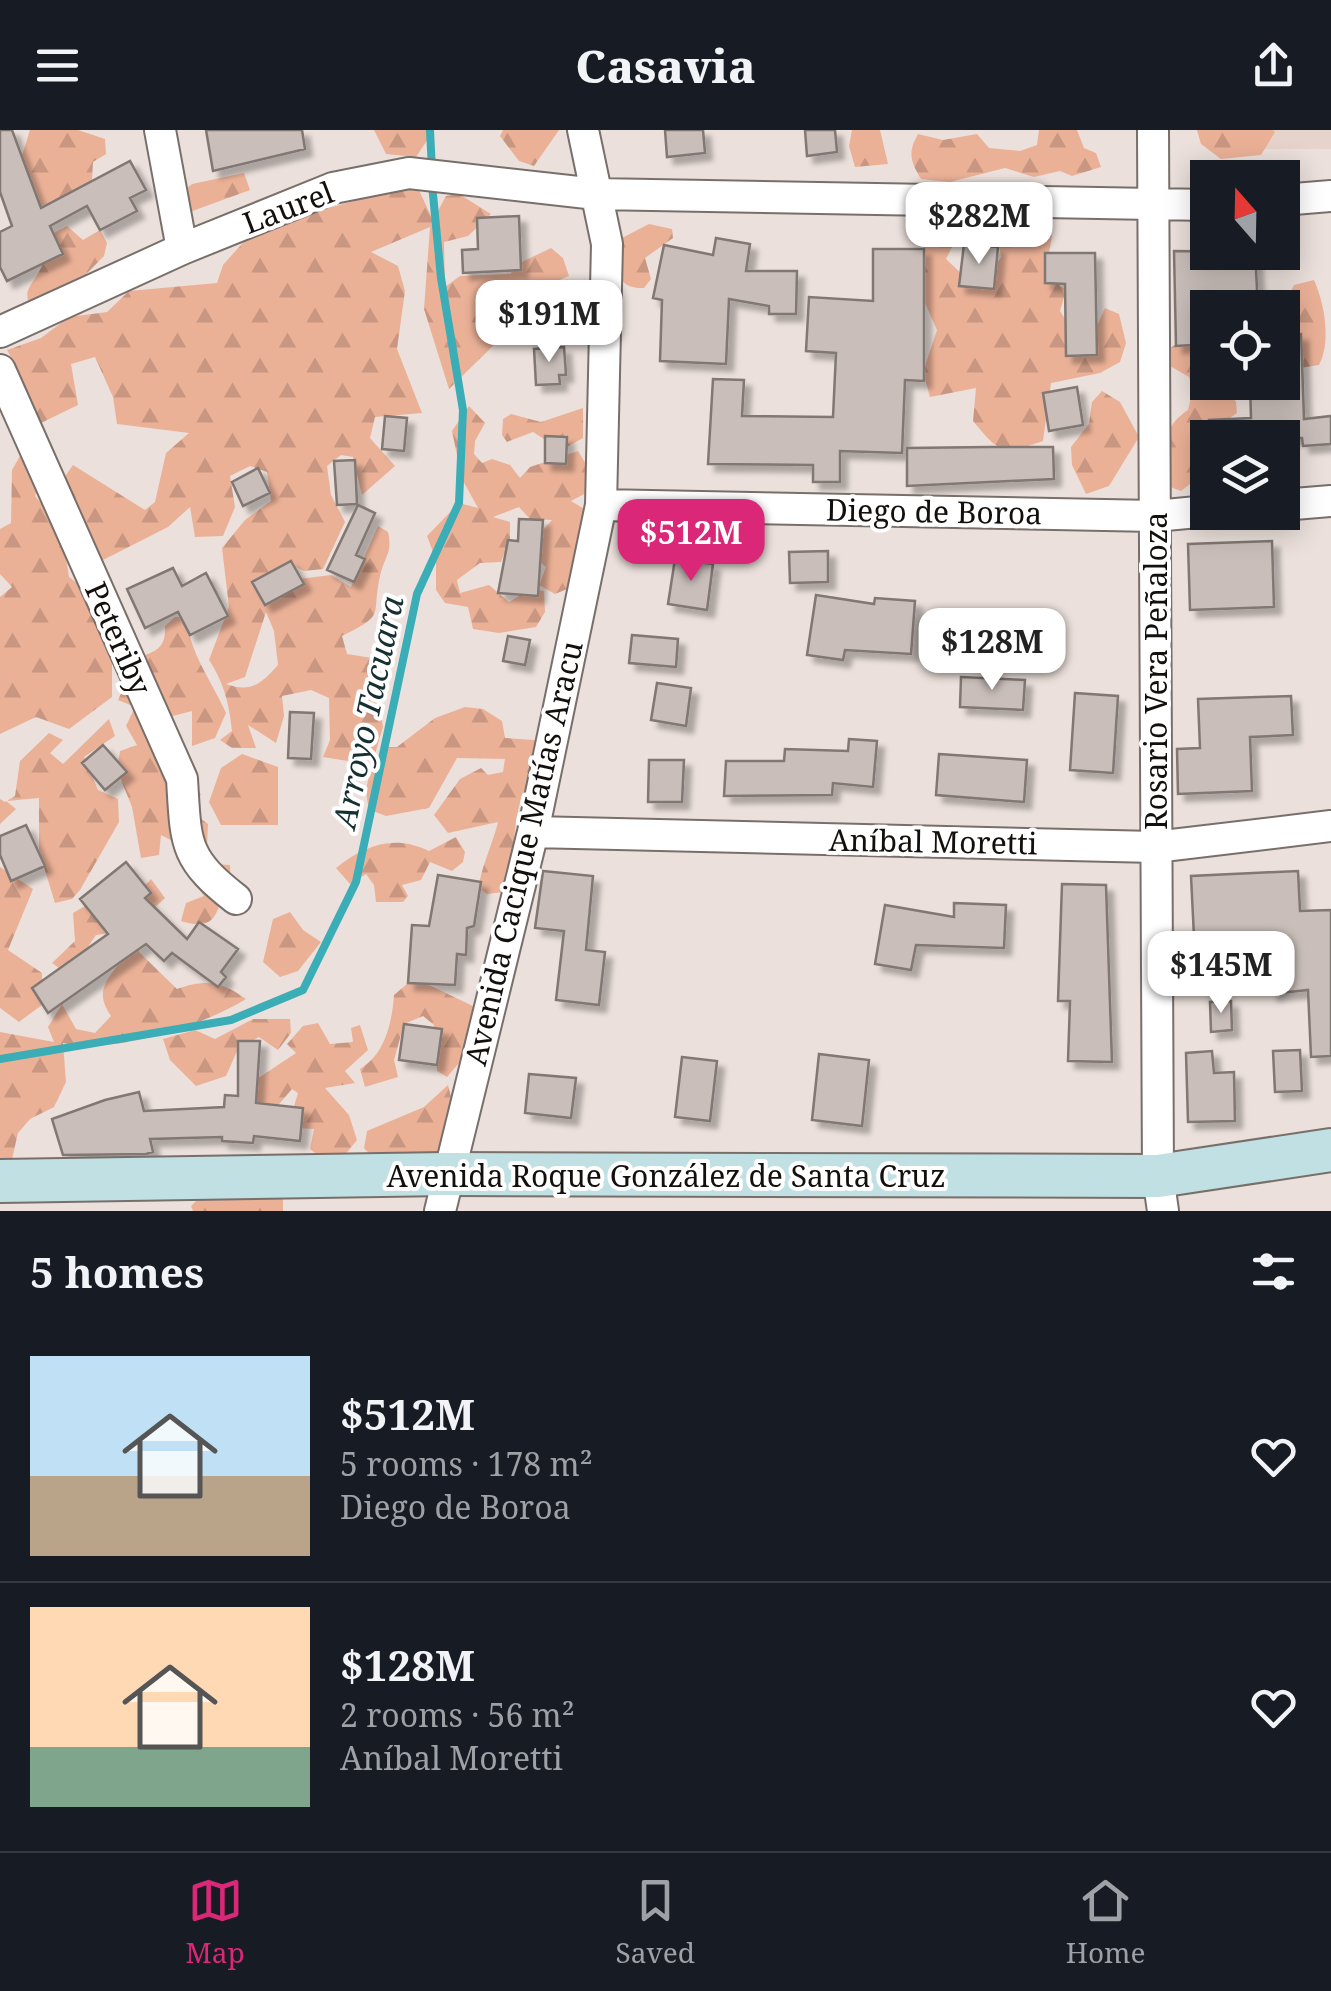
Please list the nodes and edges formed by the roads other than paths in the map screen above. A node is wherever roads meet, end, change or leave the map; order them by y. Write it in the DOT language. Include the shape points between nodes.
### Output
graph roads {
  1 [pos="160,130"];
  2 [pos="582,130"];
  3 [pos="1153,130"];
  4 [pos="596,194"];
  5 [pos="1331,196"];
  6 [pos="1300,199"];
  7 [pos="1153,202"];
  8 [pos="1190,204"];
  9 [pos="182,249"];
  10 [pos="0,332"];
  11 [pos="0,370"];
  12 [pos="1331,501"];
  13 [pos="1300,504"];
  14 [pos="601,505"];
  15 [pos="1190,513"];
  16 [pos="1155,516"];
  17 [pos="1331,826"];
  18 [pos="533,832"];
  19 [pos="1155,847"];
  20 [pos="236,899"];
  21 [pos="1331,1150"];
  22 [pos="0,1181"];
  23 [pos="443,1192"];
  24 [pos="1161,1193"];
  1 -- 9 [label="street"];
  2 -- 4 [label="street, Avenida Cacique Matías Aracu"];
  3 -- 7 [label="street, Rosario Vera Peñaloza"];
  4 -- 7 [label="street, Laurel"];
  4 -- 9 [label="street, Laurel" via="409,173 333,188"];
  4 -- 14 [label="street, Avenida Cacique Matías Aracu" via="607,244"];
  5 -- 6 [label="street"];
  7 -- 8 [label="street, Laurel"];
  7 -- 16 [label="street, Rosario Vera Peñaloza"];
  9 -- 10 [label="street, Laurel"];
  11 -- 20 [label="street, Peteriby" via="182,779 186,840 202,873"];
  12 -- 13 [label="street"];
  14 -- 16 [label="street, Diego de Boroa"];
  14 -- 18 [label="street, Avenida Cacique Matías Aracu"];
  15 -- 16 [label="street, Diego de Boroa"];
  16 -- 19 [label="street, Rosario Vera Peñaloza"];
  17 -- 19 [label="street, Aníbal Moretti"];
  18 -- 19 [label="street, Aníbal Moretti"];
  18 -- 23 [label="street, Avenida Cacique Matías Aracu"];
  19 -- 24 [label="street, Rosario Vera Peñaloza"];
  21 -- 24 [label="main road, Avenida Roque González de Santa Cruz"];
  22 -- 23 [label="main road, Avenida Roque González de Santa Cruz"];
  23 -- 24 [label="main road, Avenida Roque González de Santa Cruz"];
}
